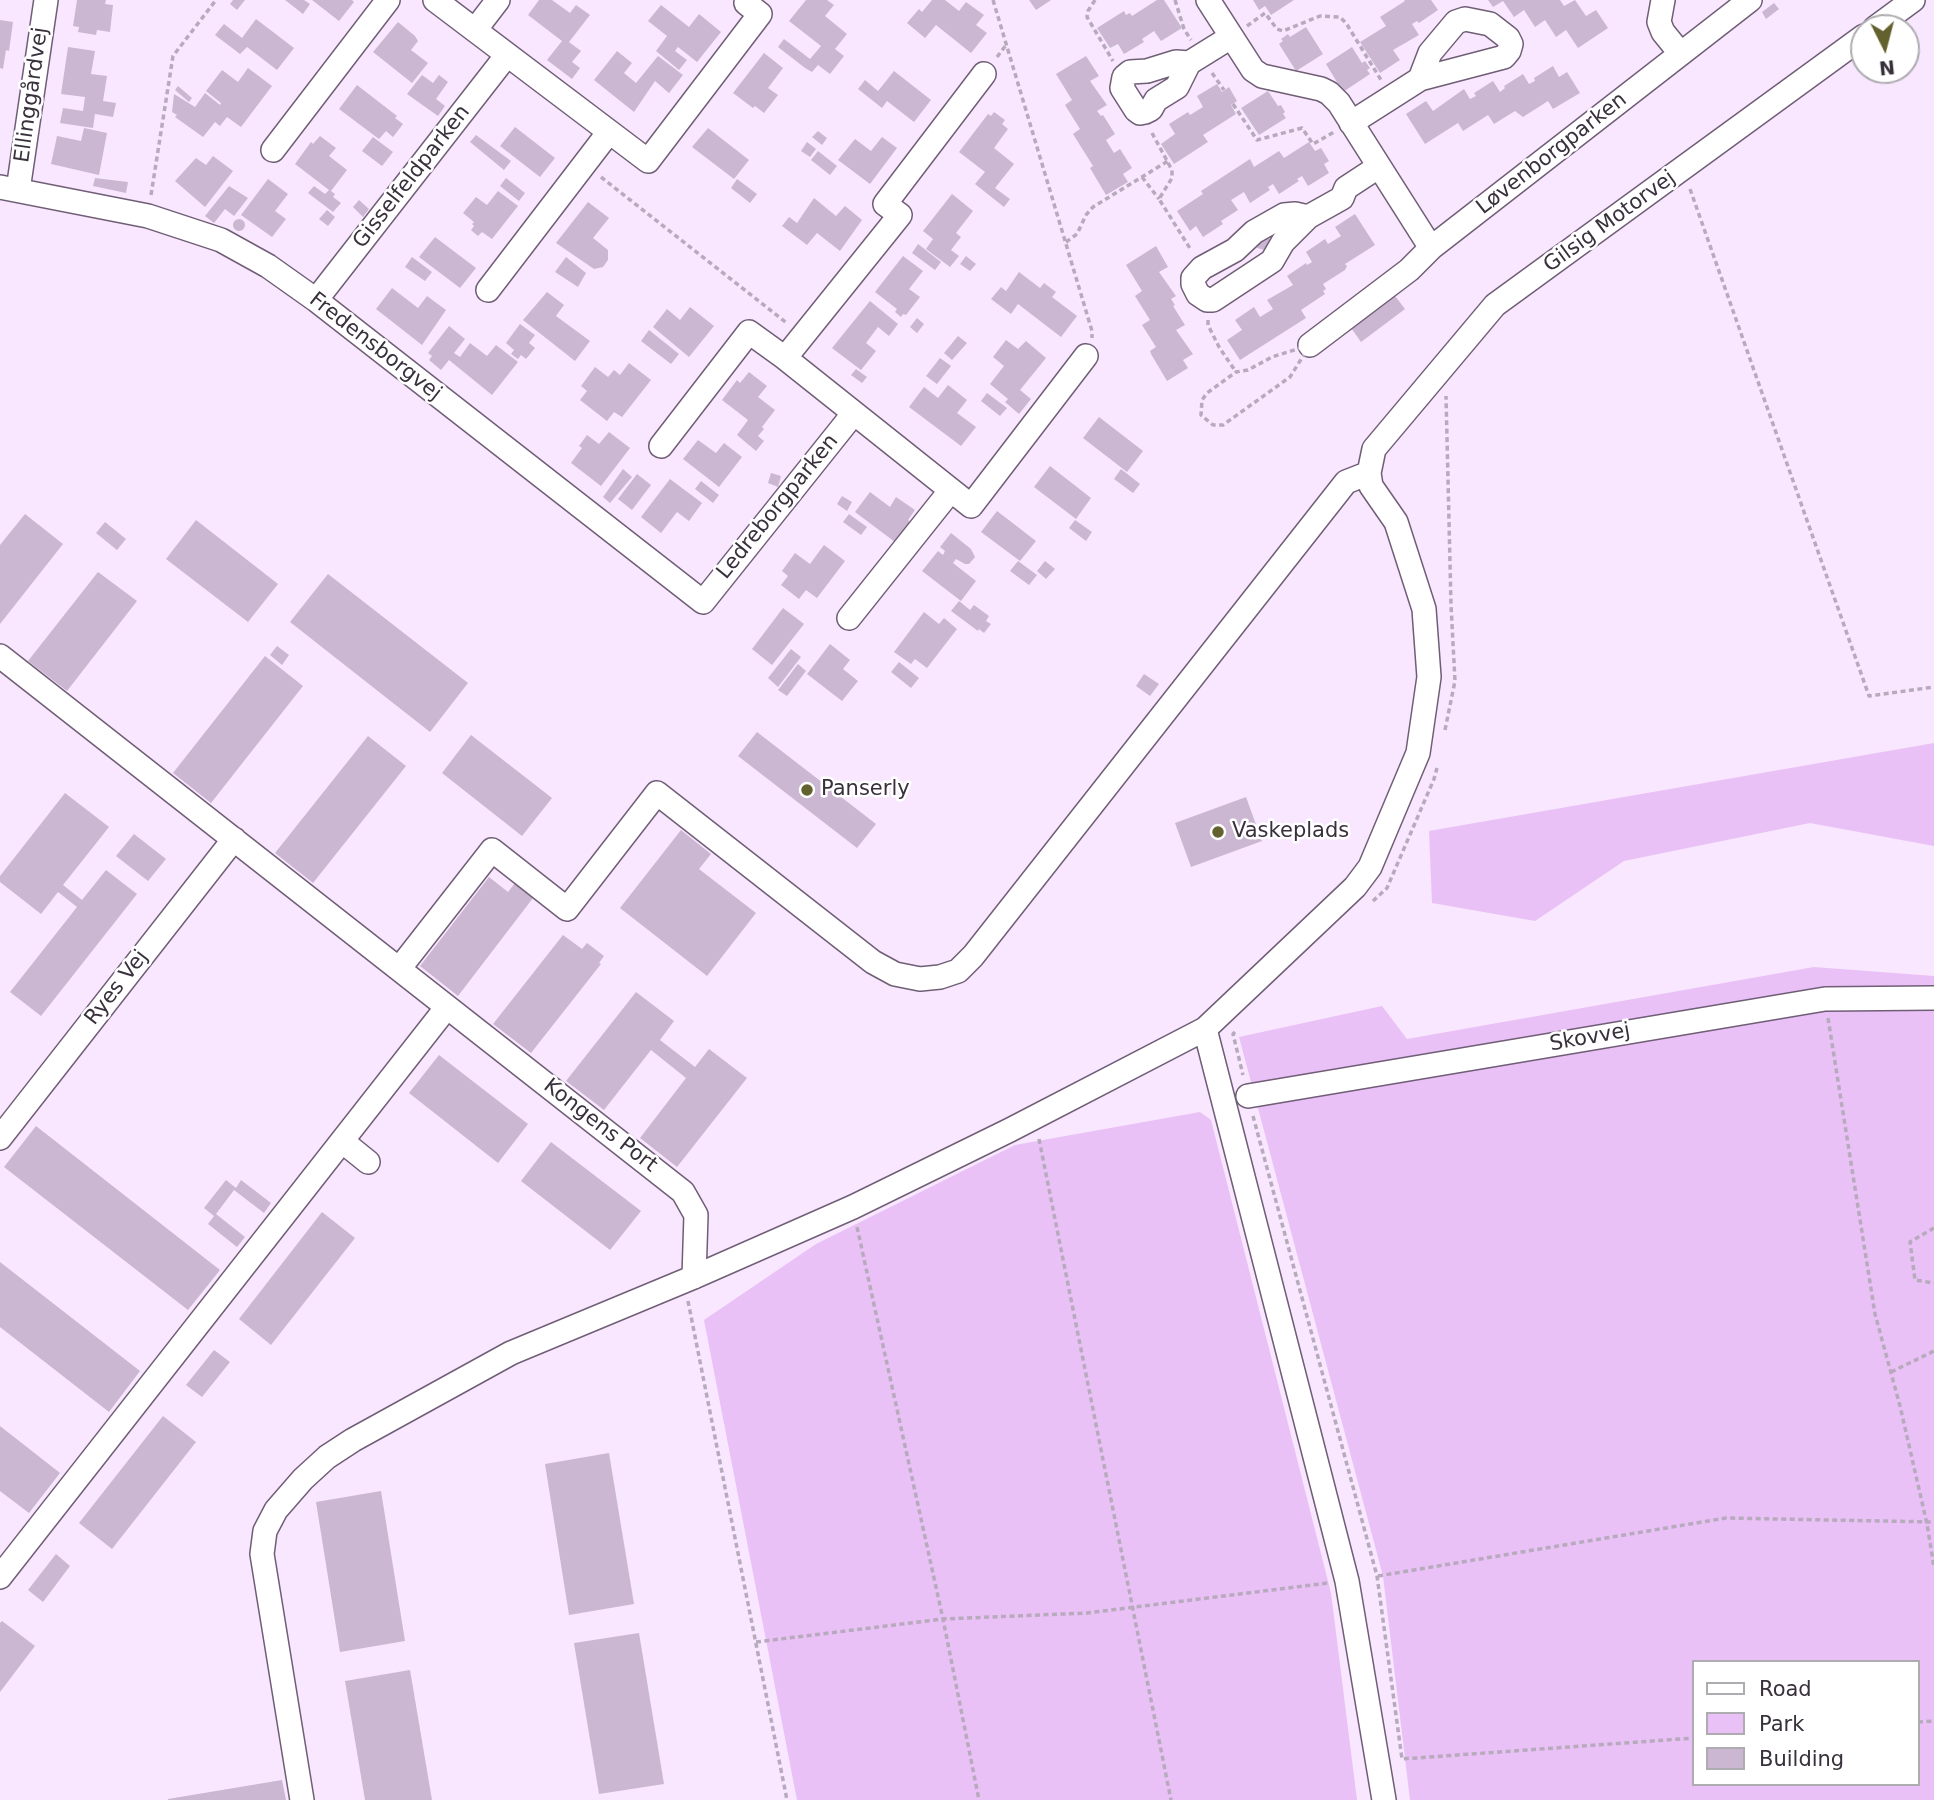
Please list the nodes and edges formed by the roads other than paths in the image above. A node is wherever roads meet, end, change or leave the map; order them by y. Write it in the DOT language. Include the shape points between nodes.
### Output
graph roads {
  1 [pos="46,0"];
  2 [pos="388,0"];
  3 [pos="435,0"];
  4 [pos="498,0"];
  5 [pos="748,0"];
  6 [pos="1208,0"];
  7 [pos="1663,0"];
  8 [pos="1750,0"];
  9 [pos="1913,0"];
  10 [pos="1894,14"];
  11 [pos="475,30"];
  12 [pos="1231,37"];
  13 [pos="1850,46"];
  14 [pos="1680,53"];
  15 [pos="507,55"];
  16 [pos="1195,60"];
  17 [pos="984,74"];
  18 [pos="1420,79"];
  19 [pos="1351,123"];
  20 [pos="609,132"];
  21 [pos="273,150"];
  22 [pos="1378,167"];
  23 [pos="9,188"];
  24 [pos="1308,217"];
  25 [pos="1431,248"];
  26 [pos="488,290"];
  27 [pos="316,300"];
  28 [pos="1310,345"];
  29 [pos="1086,356"];
  30 [pos="785,358"];
  31 [pos="854,413"];
  32 [pos="661,446"];
  33 [pos="1369,473"];
  34 [pos="951,490"];
  35 [pos="703,602"];
  36 [pos="849,618"];
  37 [pos="1,657"];
  38 [pos="234,839"];
  39 [pos="400,969"];
  40 [pos="1934,998"];
  41 [pos="447,1006"];
  42 [pos="1205,1029"];
  43 [pos="1248,1096"];
  44 [pos="0,1138"];
  45 [pos="342,1141"];
  46 [pos="368,1162"];
  47 [pos="694,1277"];
  48 [pos="0,1577"];
  49 [pos="302,1800"];
  50 [pos="1384,1800"];
  1 -- 23 [label="street, Ellinggårdvej"];
  2 -- 21 [label="street"];
  3 -- 11 [label="street"];
  4 -- 11 [label="street"];
  5 -- 20 [label="street" via="760,14 648,161"];
  6 -- 12 [label="street"];
  7 -- 14 [label="street" via="1662,33"];
  8 -- 14 [label="street, Løvenborgparken"];
  9 -- 10 [label="street"];
  11 -- 15 [label="street"];
  12 -- 16 [label="street"];
  12 -- 19 [label="street" via="1253,70 1329,93"];
  13 -- 33 [label="street, Gilsig Motorvej" via="1495,305 1383,436 1374,449"];
  14 -- 25 [label="street, Løvenborgparken"];
  15 -- 20 [label="street"];
  15 -- 27 [label="street, Gisselfeldparken"];
  16 -- 16 [label="street" via="1177,86 1151,109 1140,113 1122,88 1130,72"];
  17 -- 30 [label="street" via="886,204 900,215"];
  18 -- 19 [label="street"];
  19 -- 22 [label="street"];
  20 -- 26 [label="street"];
  22 -- 24 [label="street" via="1346,188 1342,198"];
  22 -- 25 [label="street"];
  23 -- 27 [label="street, Fredensborgvej" via="148,216 221,240"];
  24 -- 24 [label="street" via="1283,242 1272,261 1218,298 1207,300 1198,294 1193,278 1202,268 1284,215"];
  25 -- 28 [label="street, Løvenborgparken"];
  27 -- 35 [label="street, Fredensborgvej"];
  29 -- 34 [label="street" via="971,506"];
  30 -- 31 [label="street"];
  30 -- 32 [label="street" via="749,332"];
  31 -- 34 [label="street"];
  31 -- 35 [label="street, Ledreborgparken"];
  33 -- 39 [label="street" via="1346,482 958,971 920,979 895,974 873,962 657,793 567,909 492,850"];
  33 -- 42 [label="street" via="1371,486 1396,522 1424,609 1429,677 1418,753 1370,867 1355,887"];
  34 -- 36 [label="street"];
  37 -- 38 [label="street, Kongens Port"];
  38 -- 39 [label="street, Kongens Port"];
  38 -- 44 [label="street, Ryes Vej"];
  39 -- 41 [label="street, Kongens Port"];
  40 -- 43 [label="street, Skovvej" via="1825,999"];
  41 -- 45 [label="street"];
  41 -- 47 [label="street, Kongens Port" via="683,1192 696,1215"];
  42 -- 47 [label="street" via="853,1207"];
  42 -- 50 [label="street" via="1347,1581"];
  45 -- 46 [label="street"];
  45 -- 48 [label="street"];
  47 -- 49 [label="street" via="511,1353 372,1429 327,1457 276,1510 265,1531 262,1554"];
}
